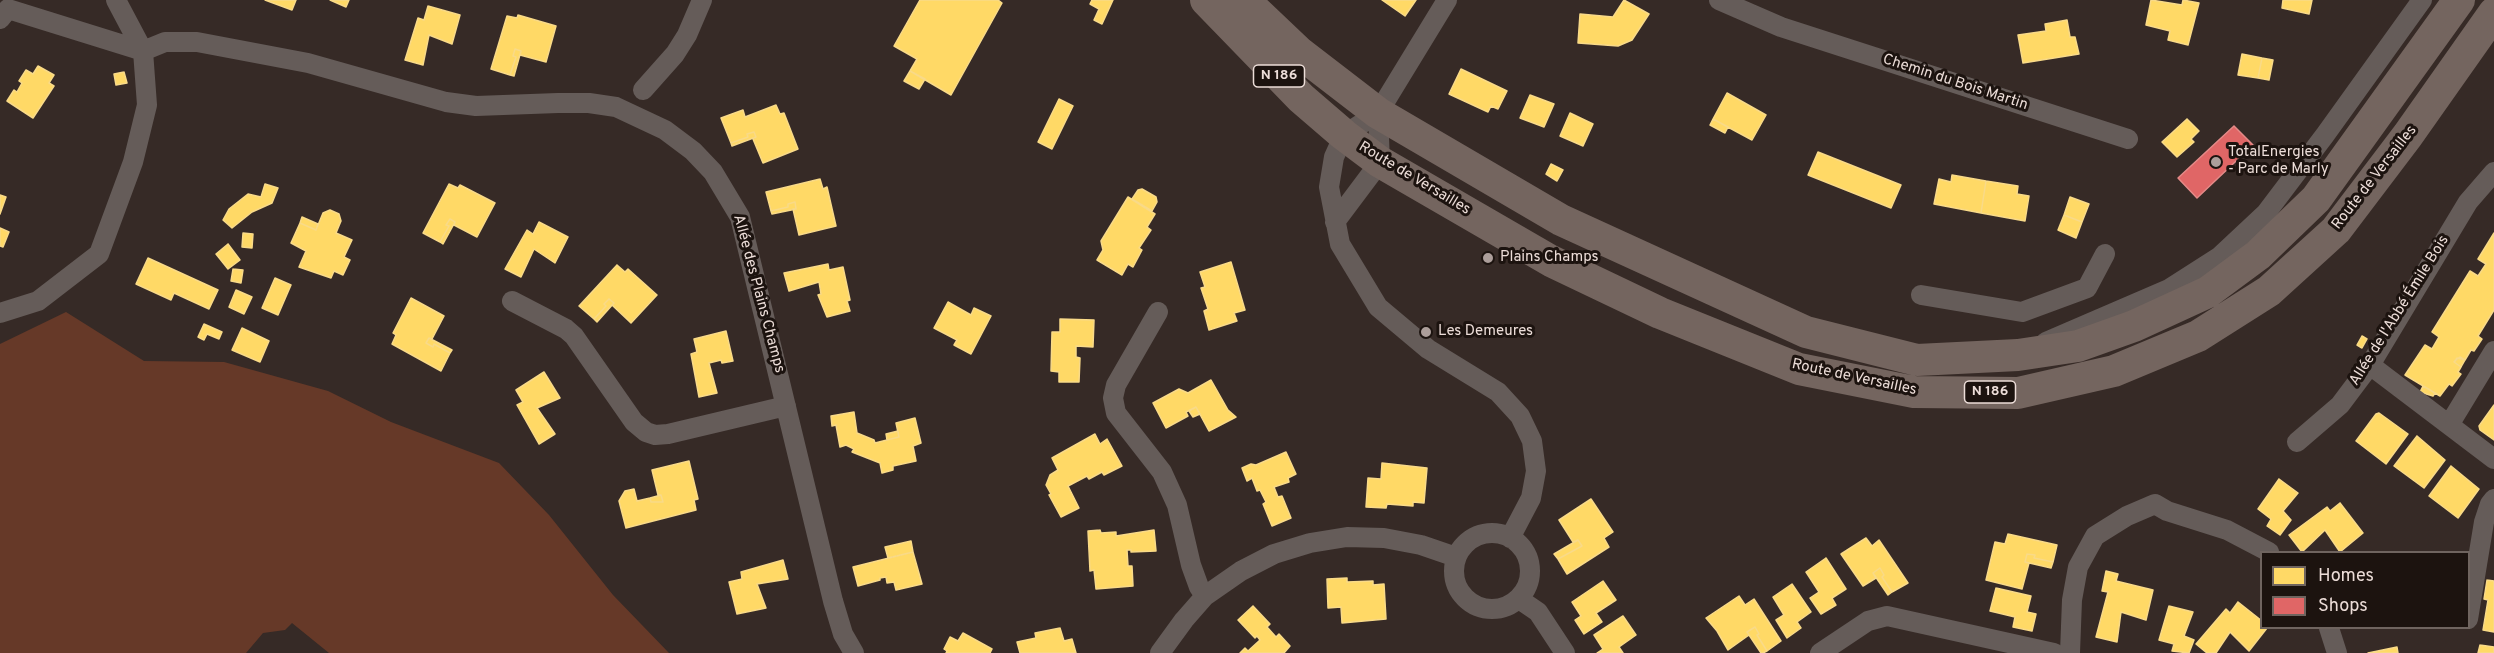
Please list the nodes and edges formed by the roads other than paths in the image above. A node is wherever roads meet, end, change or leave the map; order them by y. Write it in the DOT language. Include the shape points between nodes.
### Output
graph roads {
  1 [pos="116,0"];
  2 [pos="702,0"];
  3 [pos="1206,0"];
  4 [pos="1244,0"];
  5 [pos="1447,0"];
  6 [pos="1719,0"];
  7 [pos="2422,0"];
  8 [pos="2459,0"];
  9 [pos="2494,12"];
  10 [pos="0,19"];
  11 [pos="143,51"];
  12 [pos="643,90"];
  13 [pos="1382,107"];
  14 [pos="1344,135"];
  15 [pos="2128,139"];
  16 [pos="1380,162"];
  17 [pos="2494,172"];
  18 [pos="1335,222"];
  19 [pos="2105,254"];
  20 [pos="1921,295"];
  21 [pos="512,301"];
  22 [pos="1158,312"];
  23 [pos="0,313"];
  24 [pos="2494,351"];
  25 [pos="2018,356"];
  26 [pos="2370,365"];
  27 [pos="786,406"];
  28 [pos="2449,424"];
  29 [pos="2297,442"];
  30 [pos="2494,459"];
  31 [pos="2494,499"];
  32 [pos="1510,538"];
  33 [pos="2267,551"];
  34 [pos="1456,557"];
  35 [pos="1205,596"];
  36 [pos="1519,599"];
  37 [pos="2470,608"];
  38 [pos="2330,629"];
  39 [pos="854,653"];
  40 [pos="1160,653"];
  41 [pos="1565,653"];
  42 [pos="1820,653"];
  43 [pos="2054,653"];
  44 [pos="2070,653"];
  45 [pos="2337,653"];
  1 -- 11 [label="street"];
  2 -- 12 [label="street" via="675,54"];
  3 -- 14 [label="main road, Route de Versailles / N 186" via="1301,98"];
  4 -- 13 [label="main road, Route de Versailles / N 186" via="1314,65"];
  5 -- 13 [label="street"];
  6 -- 15 [label="street, Chemin du Bois Martin" via="1781,27"];
  7 -- 25 [label="street, Route de Versailles" via="2266,213 2219,257 2169,289"];
  8 -- 25 [label="main road, Route de Versailles / N 186" via="2316,199 2258,255 2208,292 2134,326 2078,346"];
  9 -- 16 [label="main road, Route de Versailles / N 186" via="2336,230 2269,291 2198,336 2114,372 2018,393 1914,392 1799,369 1660,313 1551,261"];
  10 -- 11 [label="street" via="8,9"];
  11 -- 23 [label="street" via="147,105 133,162 99,254 38,301"];
  11 -- 27 [label="street, Allée des Plains Champs" via="165,42 197,42 308,63 446,102 476,106 589,103 616,107 665,130 713,172 740,217"];
  13 -- 14 [label="street"];
  13 -- 16 [label="street"];
  13 -- 25 [label="main road, Route de Versailles / N 186" via="1452,156 1561,220 1806,332 1917,360"];
  14 -- 16 [label="main road, Route de Versailles / N 186"];
  14 -- 18 [label="street" via="1334,157 1329,187"];
  16 -- 18 [label="street"];
  17 -- 26 [label="street, Allée de l'Abbé Émile Bois" via="2468,202"];
  18 -- 32 [label="street" via="1340,244 1378,307 1428,349 1498,392 1520,416 1532,441 1536,471 1531,498"];
  19 -- 20 [label="street" via="2087,288 2022,312"];
  21 -- 27 [label="street" via="574,336 634,422 646,432 668,434"];
  22 -- 35 [label="street" via="1116,385 1113,398 1116,413 1162,472 1177,505 1191,565"];
  24 -- 28 [label="street"];
  26 -- 28 [label="street"];
  26 -- 29 [label="street, Allée de l'Abbé Émile Bois" via="2340,405"];
  27 -- 39 [label="street, Allée des Plains Champs" via="833,601 843,634"];
  28 -- 30 [label="street"];
  31 -- 37 [label="street" via="2484,522"];
  32 -- 34 [label="street" via="1479,535 1461,548"];
  32 -- 36 [label="street" via="1520,545 1530,566 1526,589"];
  33 -- 44 [label="street" via="2227,530 2155,504 2127,516 2096,537 2078,567"];
  34 -- 35 [label="street" via="1384,538 1347,537 1310,543 1266,558"];
  34 -- 36 [label="street" via="1456,583 1472,604 1491,610"];
  35 -- 40 [label="street"];
  36 -- 41 [label="street" via="1538,612"];
  38 -- 45 [label="street"];
  42 -- 43 [label="street" via="1868,621 1887,616"];
}
